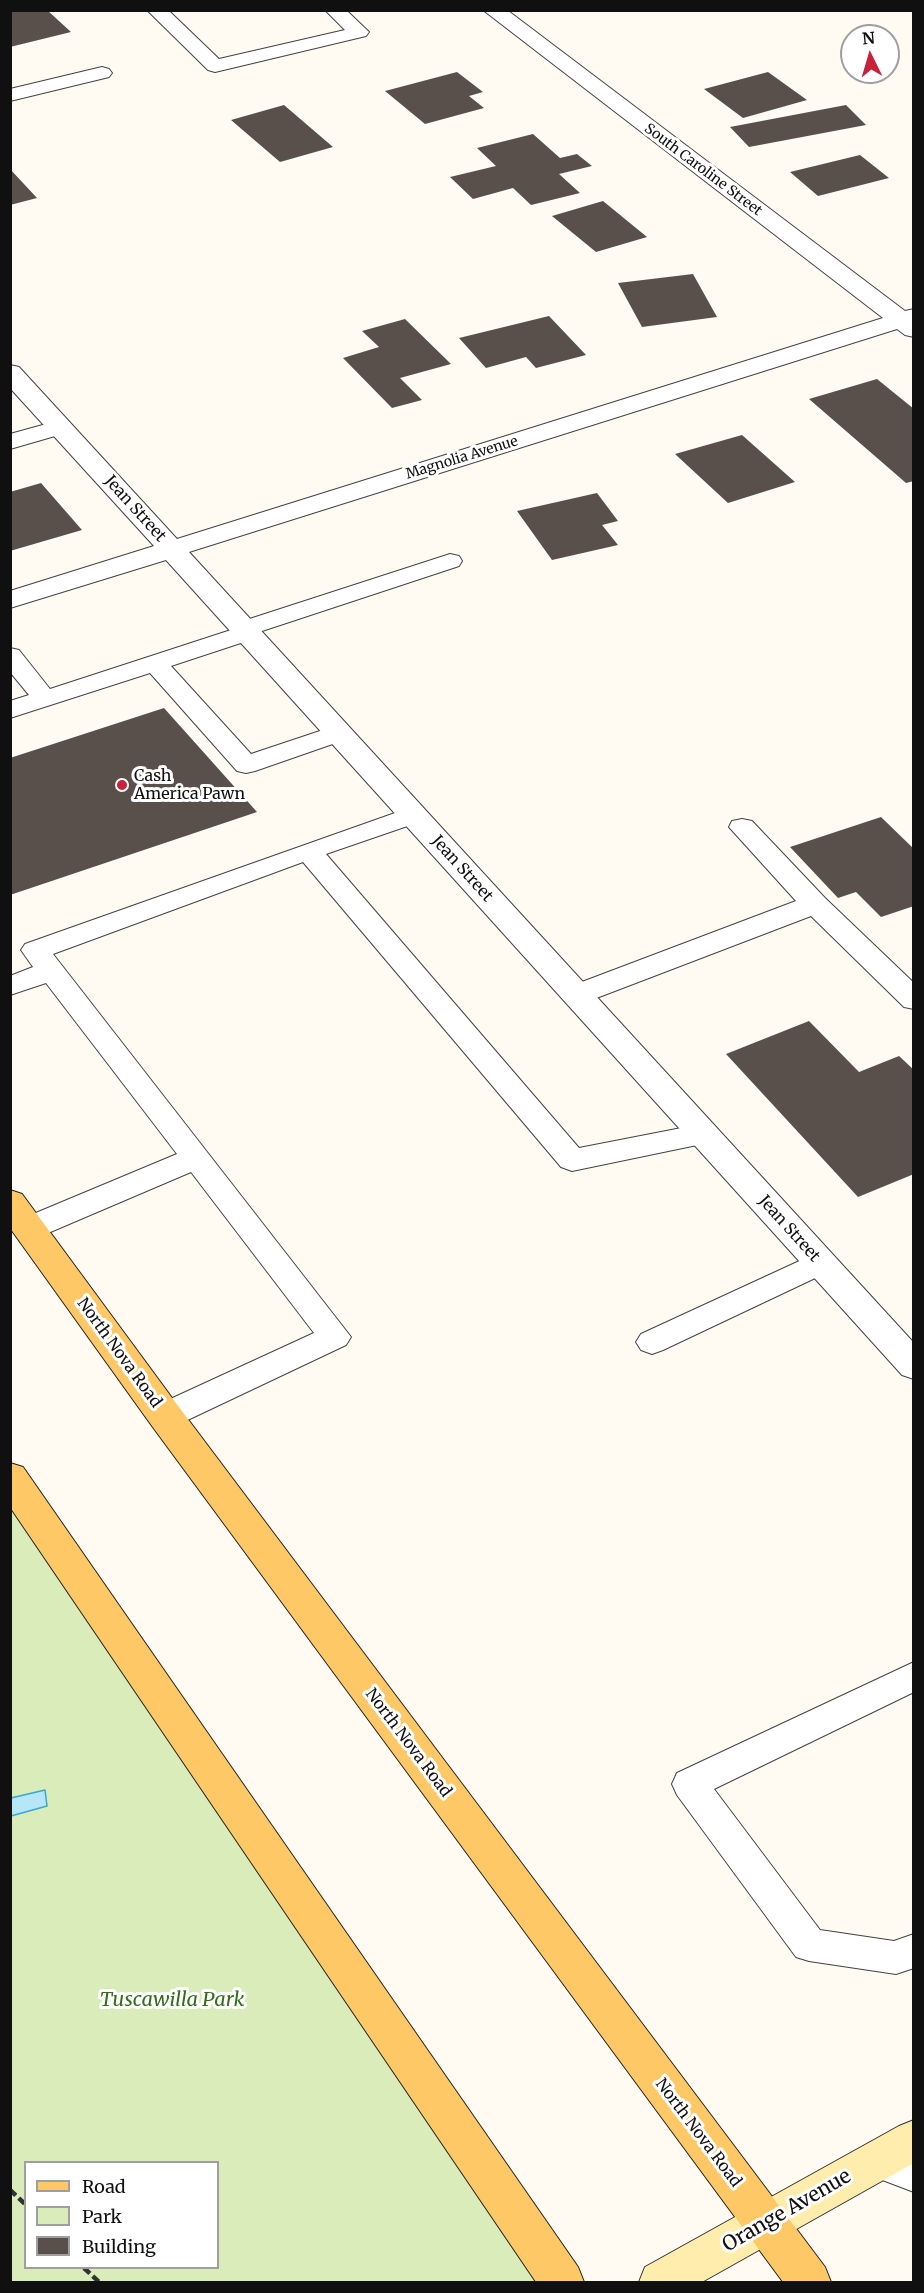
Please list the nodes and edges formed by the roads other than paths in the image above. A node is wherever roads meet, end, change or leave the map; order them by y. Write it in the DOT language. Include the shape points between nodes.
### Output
graph roads {
  1 [pos="156,10"];
  2 [pos="334,10"];
  3 [pos="493,10"];
  4 [pos="102,73"];
  5 [pos="10,95"];
  6 [pos="909,322"];
  7 [pos="10,372"];
  8 [pos="61,427"];
  9 [pos="10,442"];
  10 [pos="172,550"];
  11 [pos="450,561"];
  12 [pos="10,600"];
  13 [pos="245,631"];
  14 [pos="10,656"];
  15 [pos="155,663"];
  16 [pos="45,699"];
  17 [pos="10,710"];
  18 [pos="338,733"];
  19 [pos="412,814"];
  20 [pos="742,827"];
  21 [pos="308,850"];
  22 [pos="815,904"];
  23 [pos="52,971"];
  24 [pos="10,986"];
  25 [pos="576,995"];
  26 [pos="914,1000"];
  27 [pos="702,1134"];
  28 [pos="197,1158"];
  29 [pos="20,1215"];
  30 [pos="819,1263"];
  31 [pos="652,1342"];
  32 [pos="914,1366"];
  33 [pos="165,1416"];
  34 [pos="10,1477"];
  35 [pos="914,1676"];
  36 [pos="914,1950"];
  37 [pos="902,2158"];
  38 [pos="766,2224"];
  39 [pos="562,2283"];
  40 [pos="661,2283"];
  41 [pos="809,2283"];
  1 -- 2 [label="lane" via="215,66 359,32"];
  3 -- 6 [label="street, South Caroline Street"];
  4 -- 5 [label="lane"];
  6 -- 10 [label="street, Magnolia Avenue"];
  7 -- 8 [label="street, Jean Street"];
  8 -- 9 [label="lane"];
  8 -- 10 [label="street, Jean Street"];
  10 -- 12 [label="street, Magnolia Avenue"];
  10 -- 13 [label="street, Jean Street"];
  11 -- 13 [label="lane"];
  13 -- 15 [label="lane"];
  13 -- 18 [label="street, Jean Street"];
  14 -- 16 [label="lane"];
  15 -- 16 [label="lane"];
  15 -- 18 [label="lane" via="246,765"];
  16 -- 17 [label="lane"];
  18 -- 19 [label="street, Jean Street"];
  19 -- 21 [label="lane"];
  19 -- 25 [label="street, Jean Street"];
  20 -- 22 [label="lane"];
  21 -- 23 [label="lane" via="35,950"];
  21 -- 27 [label="lane" via="572,1160"];
  22 -- 25 [label="lane"];
  22 -- 26 [label="lane"];
  23 -- 24 [label="lane"];
  23 -- 28 [label="lane"];
  25 -- 27 [label="street, Jean Street"];
  27 -- 30 [label="street, Jean Street"];
  28 -- 29 [label="lane"];
  28 -- 33 [label="lane" via="335,1337"];
  29 -- 33 [label="main road, North Nova Road"];
  30 -- 31 [label="lane"];
  30 -- 32 [label="street, Jean Street"];
  33 -- 38 [label="main road, North Nova Road"];
  34 -- 39 [label="main road"];
  35 -- 36 [label="lane" via="690,1784 809,1945 896,1958"];
  37 -- 38 [label="street, Orange Avenue"];
  38 -- 40 [label="street, Orange Avenue"];
  38 -- 41 [label="main road, North Nova Road"];
}
